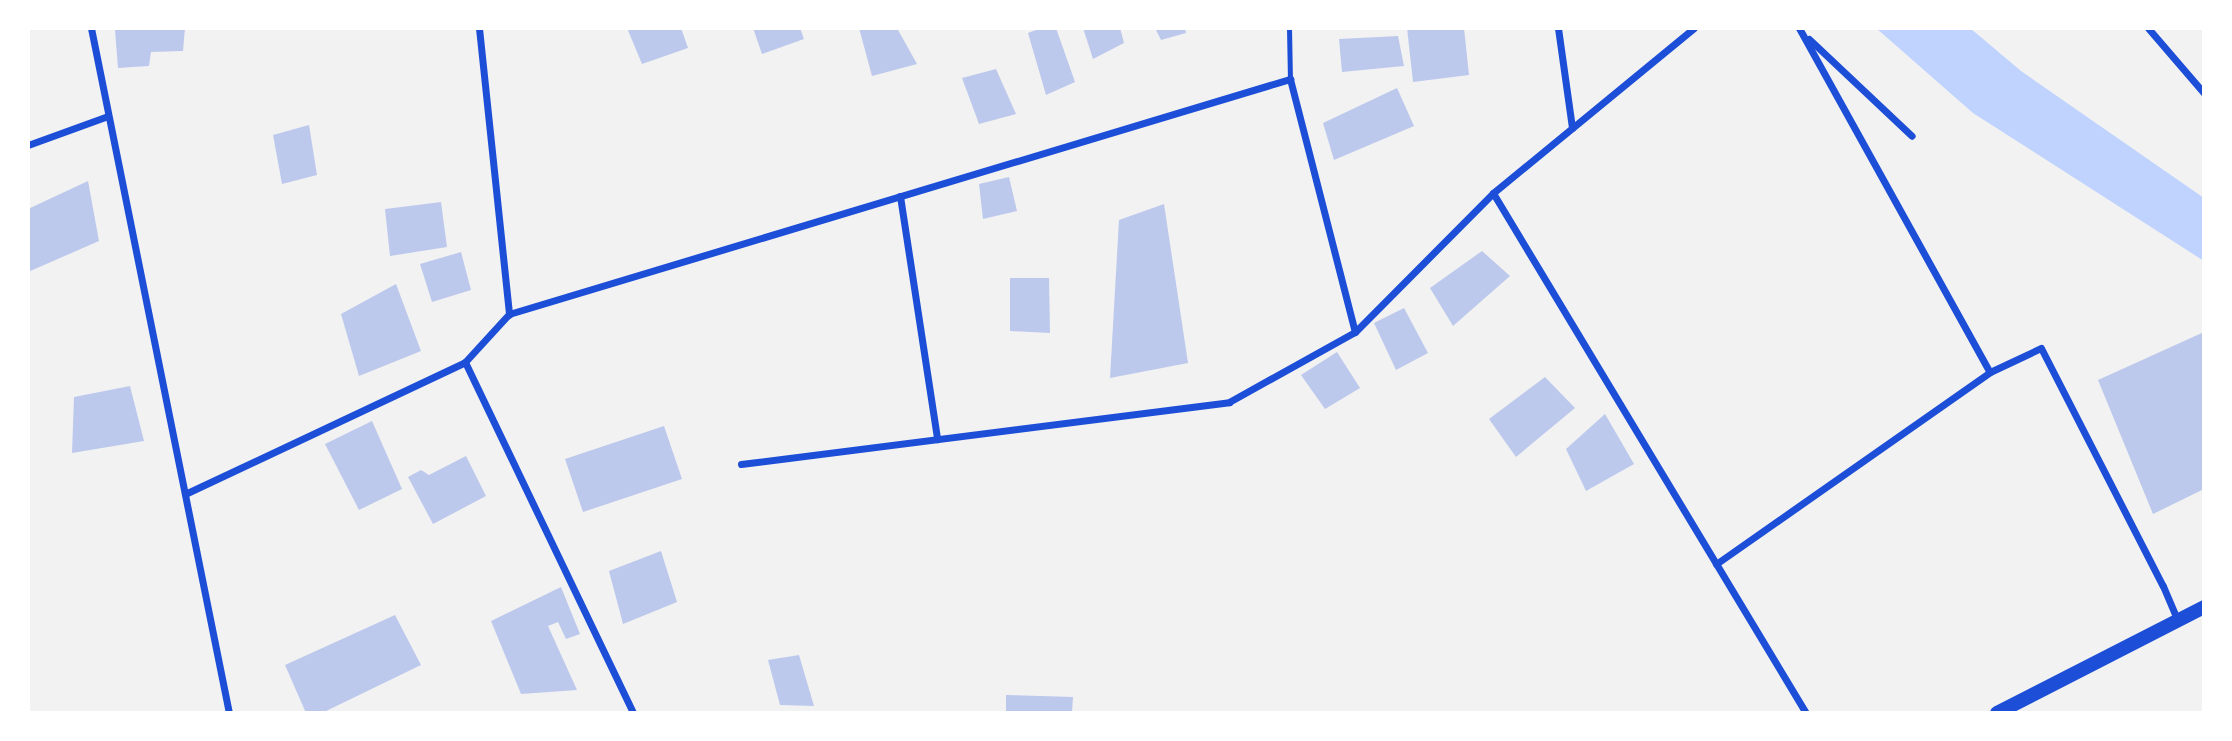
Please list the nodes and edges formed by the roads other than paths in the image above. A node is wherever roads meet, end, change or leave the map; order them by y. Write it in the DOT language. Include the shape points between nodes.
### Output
graph roads {
  1 [pos="91,28"];
  2 [pos="479,28"];
  3 [pos="1289,28"];
  4 [pos="1558,28"];
  5 [pos="1694,28"];
  6 [pos="2148,28"];
  7 [pos="1801,31"];
  8 [pos="1290,79"];
  9 [pos="2204,93"];
  10 [pos="108,116"];
  11 [pos="1572,128"];
  12 [pos="1912,136"];
  13 [pos="28,145"];
  14 [pos="1493,193"];
  15 [pos="900,196"];
  16 [pos="509,314"];
  17 [pos="1355,332"];
  18 [pos="465,362"];
  19 [pos="1990,372"];
  20 [pos="937,439"];
  21 [pos="741,464"];
  22 [pos="185,494"];
  23 [pos="1716,564"];
  24 [pos="2204,607"];
  25 [pos="2178,623"];
  26 [pos="229,713"];
  27 [pos="633,713"];
  28 [pos="1806,713"];
  29 [pos="1997,713"];
  1 -- 10 [label="street"];
  2 -- 16 [label="street"];
  3 -- 8 [label="lane"];
  4 -- 11 [label="street"];
  5 -- 11 [label="street"];
  6 -- 9 [label="street"];
  7 -- 12 [label="street"];
  7 -- 19 [label="street"];
  8 -- 15 [label="street"];
  8 -- 17 [label="street"];
  10 -- 13 [label="street"];
  10 -- 22 [label="street"];
  11 -- 14 [label="street"];
  14 -- 17 [label="street"];
  14 -- 23 [label="street"];
  15 -- 16 [label="street"];
  15 -- 20 [label="street"];
  16 -- 18 [label="street"];
  17 -- 20 [label="street" via="1229,402"];
  18 -- 22 [label="street"];
  18 -- 27 [label="street"];
  19 -- 23 [label="street"];
  19 -- 25 [label="street" via="2041,348"];
  20 -- 21 [label="street"];
  22 -- 26 [label="street"];
  23 -- 28 [label="street"];
  24 -- 25 [label="main road"];
  25 -- 29 [label="main road"];
}
